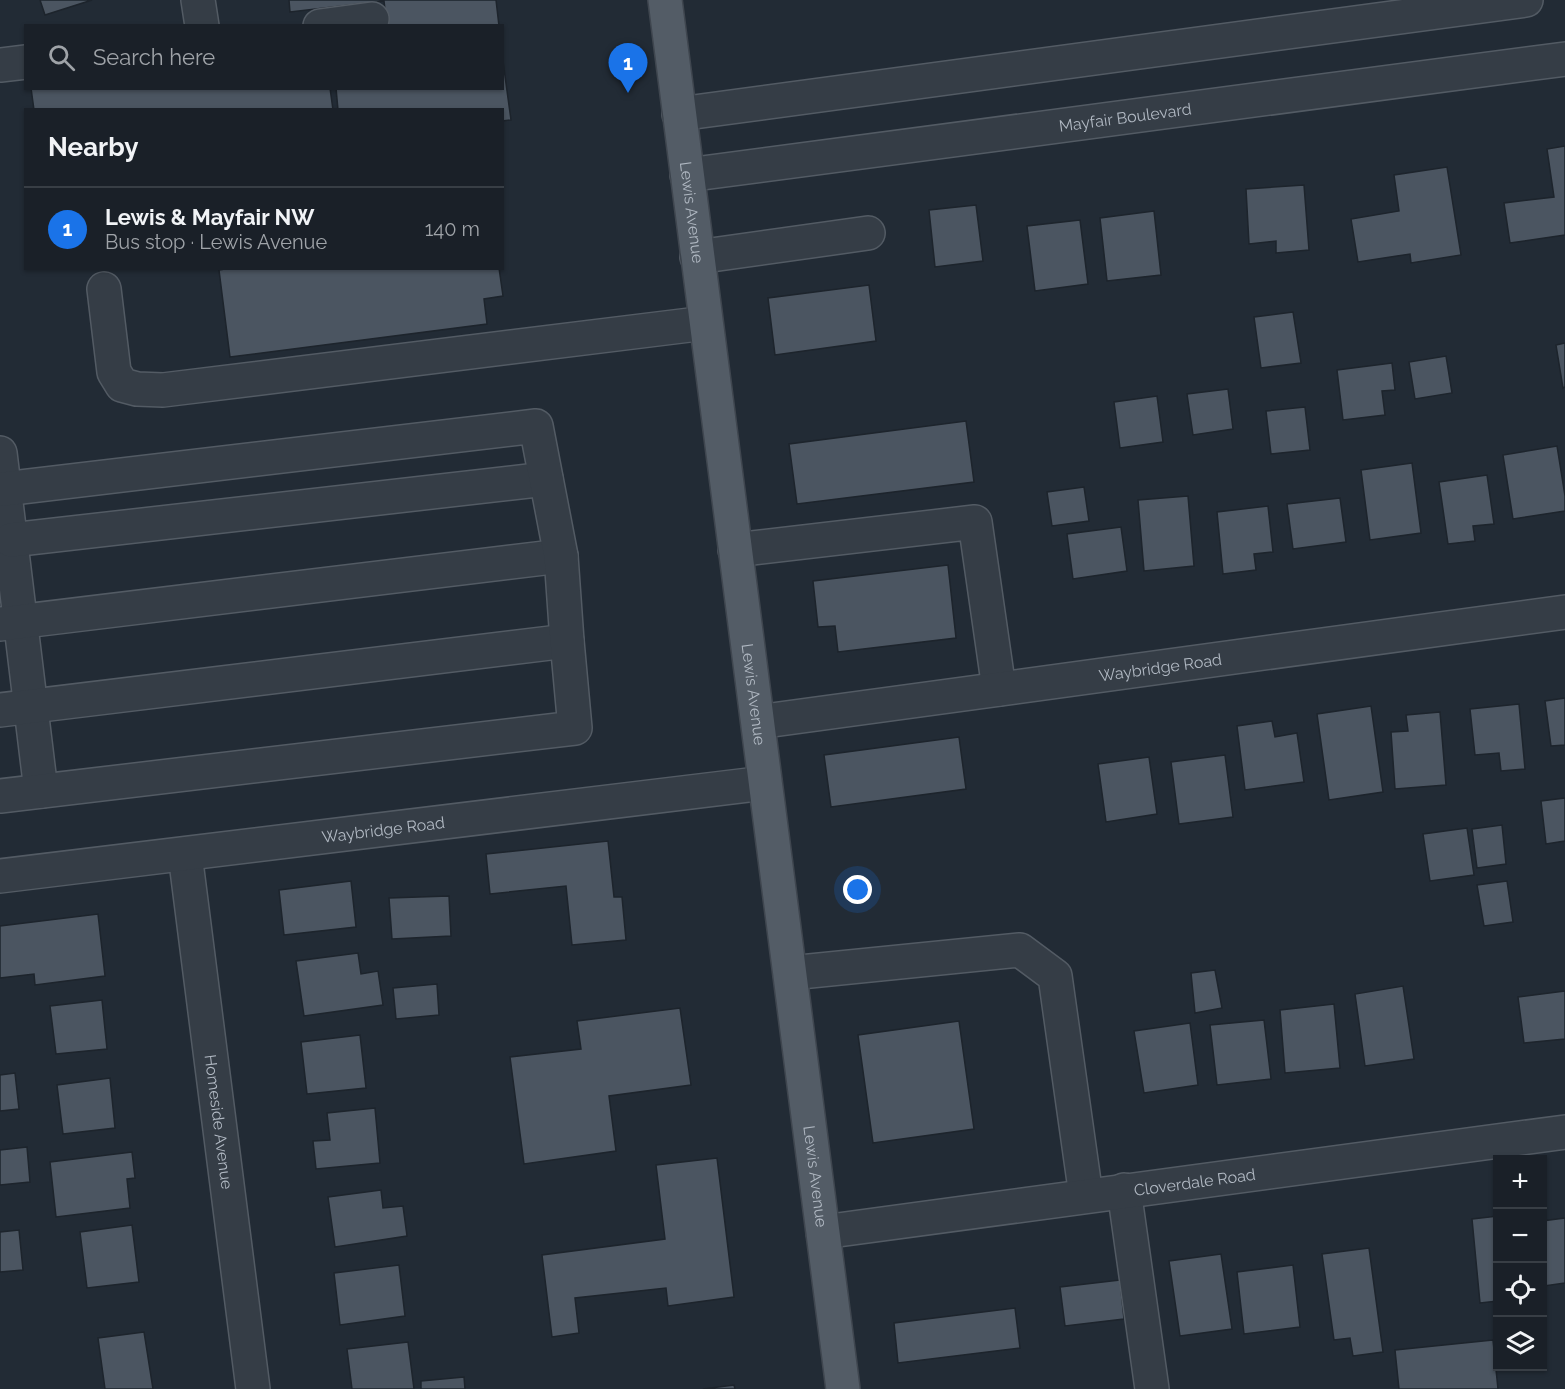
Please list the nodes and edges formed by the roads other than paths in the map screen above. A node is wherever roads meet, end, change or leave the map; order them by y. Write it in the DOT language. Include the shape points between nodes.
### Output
graph roads {
  1 [pos="198,0"];
  2 [pos="665,0"];
  3 [pos="1526,0"];
  4 [pos="372,19"];
  5 [pos="202,24"];
  6 [pos="336,24"];
  7 [pos="1565,59"];
  8 [pos="24,62"];
  9 [pos="0,65"];
  10 [pos="679,114"];
  11 [pos="687,175"];
  12 [pos="868,233"];
  13 [pos="698,257"];
  14 [pos="104,289"];
  15 [pos="706,323"];
  16 [pos="0,453"];
  17 [pos="546,479"];
  18 [pos="4,489"];
  19 [pos="7,534"];
  20 [pos="735,549"];
  21 [pos="561,556"];
  22 [pos="1565,612"];
  23 [pos="10,622"];
  24 [pos="567,641"];
  25 [pos="999,689"];
  26 [pos="16,708"];
  27 [pos="758,722"];
  28 [pos="765,783"];
  29 [pos="41,791"];
  30 [pos="0,796"];
  31 [pos="184,854"];
  32 [pos="0,876"];
  33 [pos="790,973"];
  34 [pos="1565,1132"];
  35 [pos="1124,1190"];
  36 [pos="1086,1196"];
  37 [pos="823,1232"];
  38 [pos="253,1389"];
  39 [pos="843,1389"];
  40 [pos="1152,1389"];
  1 -- 5 [label="street"];
  2 -- 10 [label="main road, Lewis Avenue"];
  3 -- 10 [label="street"];
  4 -- 6 [label="street"];
  7 -- 11 [label="street, Mayfair Boulevard"];
  8 -- 9 [label="street"];
  10 -- 11 [label="main road, Lewis Avenue"];
  11 -- 13 [label="main road, Lewis Avenue"];
  12 -- 13 [label="street"];
  13 -- 15 [label="main road, Lewis Avenue"];
  14 -- 15 [label="street" via="114,372 122,385 137,389 175,389"];
  15 -- 20 [label="main road, Lewis Avenue"];
  16 -- 18 [label="street"];
  17 -- 18 [label="street" via="536,426"];
  17 -- 19 [label="street"];
  17 -- 21 [label="street"];
  18 -- 19 [label="street"];
  19 -- 23 [label="street"];
  20 -- 25 [label="street" via="975,522"];
  20 -- 27 [label="main road, Lewis Avenue"];
  21 -- 23 [label="street"];
  21 -- 24 [label="street"];
  22 -- 25 [label="street, Waybridge Road"];
  23 -- 26 [label="street"];
  24 -- 26 [label="street"];
  24 -- 29 [label="street" via="575,728"];
  25 -- 27 [label="street, Waybridge Road"];
  26 -- 29 [label="street"];
  27 -- 28 [label="main road, Lewis Avenue"];
  28 -- 31 [label="street, Waybridge Road"];
  28 -- 33 [label="main road, Lewis Avenue"];
  29 -- 30 [label="street"];
  31 -- 32 [label="street, Waybridge Road"];
  31 -- 38 [label="street, Homeside Avenue"];
  33 -- 36 [label="street" via="1020,950 1055,976"];
  33 -- 37 [label="main road, Lewis Avenue"];
  34 -- 35 [label="street, Cloverdale Road"];
  35 -- 36 [label="street, Cloverdale Road"];
  35 -- 40 [label="street"];
  36 -- 37 [label="street, Cloverdale Road"];
  37 -- 39 [label="main road, Lewis Avenue"];
}
